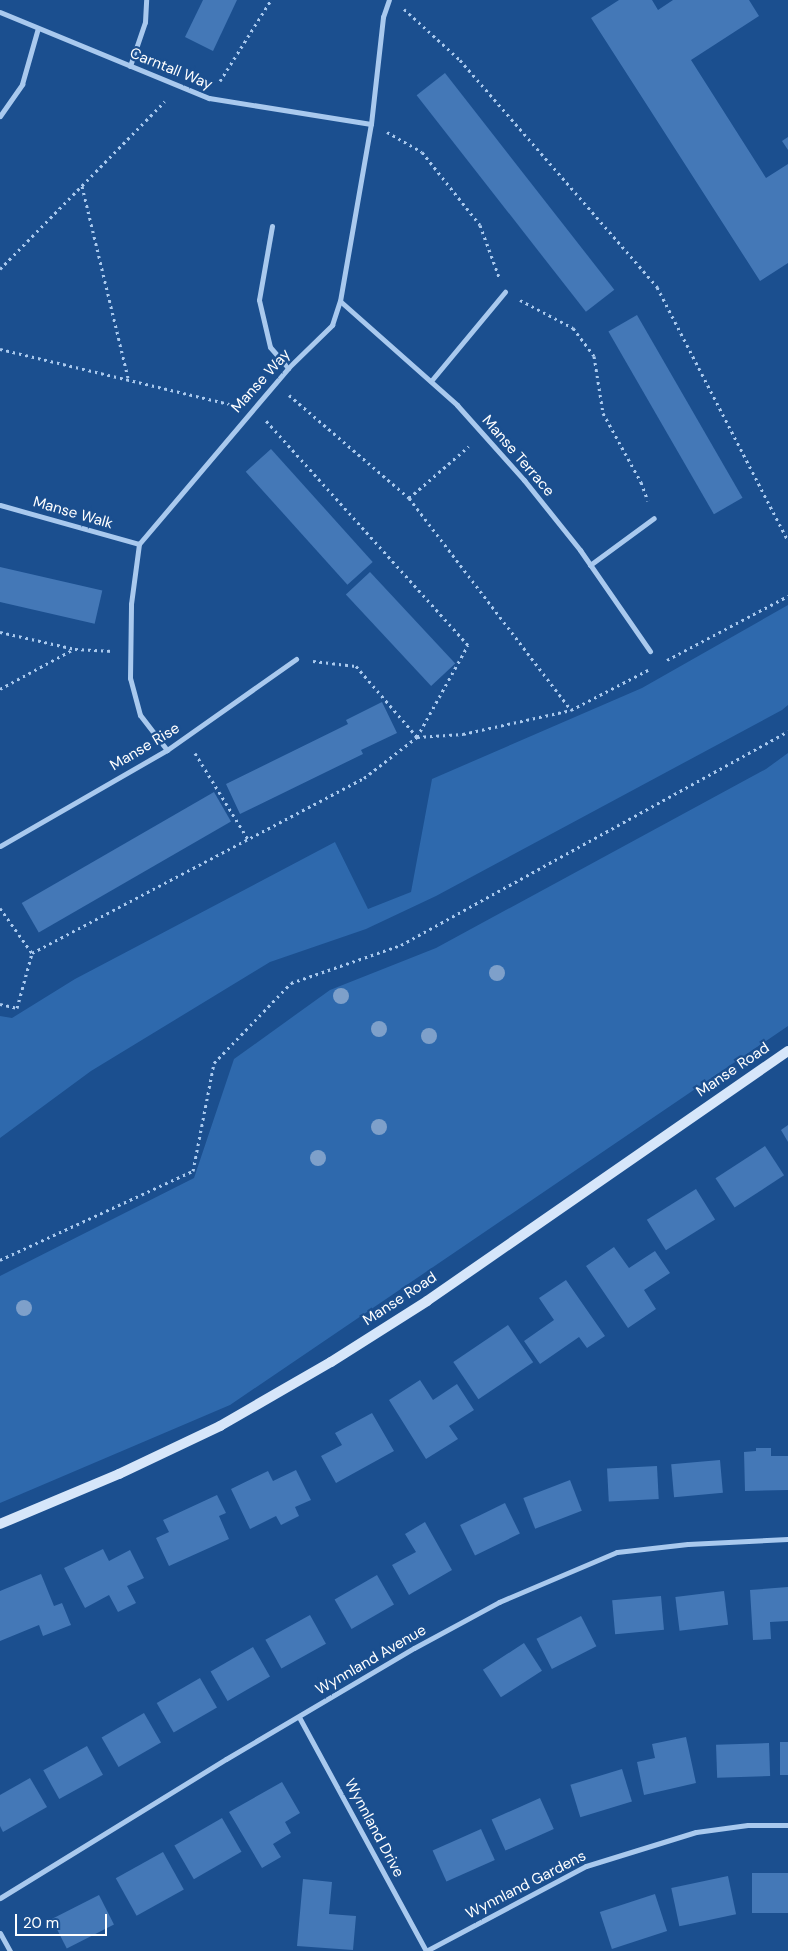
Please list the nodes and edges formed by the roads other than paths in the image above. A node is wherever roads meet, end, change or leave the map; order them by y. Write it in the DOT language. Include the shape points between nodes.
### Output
graph roads {
  1 [pos="146,0"];
  2 [pos="389,0"];
  3 [pos="0,12"];
  4 [pos="38,28"];
  5 [pos="130,66"];
  6 [pos="0,116"];
  7 [pos="371,124"];
  8 [pos="272,226"];
  9 [pos="505,292"];
  10 [pos="340,301"];
  11 [pos="288,368"];
  12 [pos="431,381"];
  13 [pos="0,505"];
  14 [pos="654,518"];
  15 [pos="139,544"];
  16 [pos="590,565"];
  17 [pos="650,651"];
  18 [pos="296,659"];
  19 [pos="167,750"];
  20 [pos="0,846"];
  21 [pos="788,1051"];
  22 [pos="0,1524"];
  23 [pos="788,1539"];
  24 [pos="299,1717"];
  25 [pos="788,1824"];
  26 [pos="0,1898"];
  27 [pos="0,1933"];
  28 [pos="10,1951"];
  29 [pos="426,1951"];
  1 -- 5 [label="street" via="145,22"];
  2 -- 7 [label="street, Manse Way" via="383,18"];
  3 -- 4 [label="street, Carntall Way"];
  4 -- 5 [label="street, Carntall Way"];
  4 -- 6 [label="street" via="22,84"];
  5 -- 7 [label="street, Carntall Way" via="209,98"];
  7 -- 10 [label="street, Manse Way"];
  8 -- 11 [label="street" via="259,300 270,347"];
  9 -- 12 [label="street"];
  10 -- 11 [label="street, Manse Way" via="332,325"];
  10 -- 12 [label="street, Manse Terrace"];
  11 -- 15 [label="street, Manse Way"];
  12 -- 16 [label="street, Manse Terrace" via="524,480"];
  13 -- 15 [label="street, Manse Walk"];
  14 -- 16 [label="street"];
  15 -- 19 [label="street" via="131,604 130,678 140,715"];
  16 -- 17 [label="street, Manse Terrace"];
  18 -- 19 [label="street, Manse Rise"];
  19 -- 20 [label="street, Manse Rise"];
  21 -- 22 [label="main road, Manse Road" via="426,1301 331,1362 220,1426 120,1474"];
  23 -- 24 [label="street, Wynnland Avenue" via="688,1544 617,1552 499,1602"];
  24 -- 26 [label="street, Wynnland Avenue"];
  24 -- 29 [label="street, Wynnland Drive"];
  25 -- 29 [label="street, Wynnland Gardens" via="696,1832 586,1866"];
  27 -- 28 [label="street"];
}
